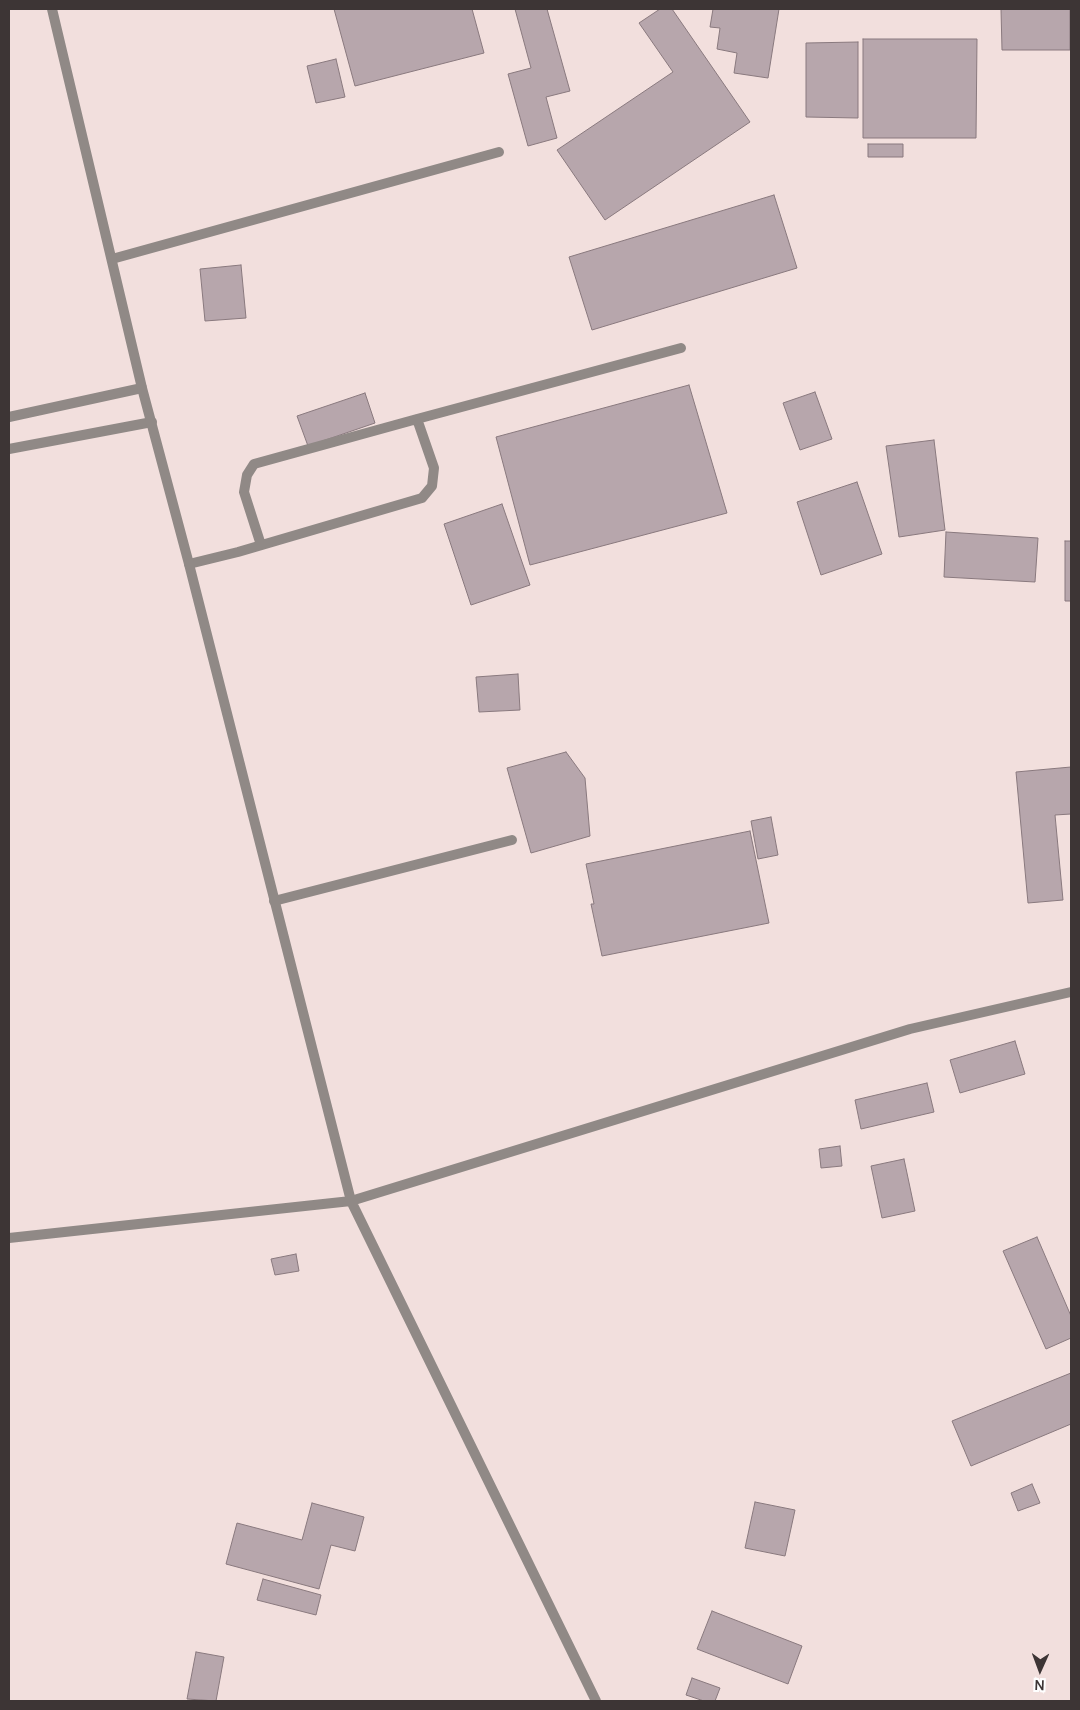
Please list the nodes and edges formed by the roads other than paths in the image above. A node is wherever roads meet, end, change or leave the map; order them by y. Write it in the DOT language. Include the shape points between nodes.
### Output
graph roads {
  1 [pos="52,9"];
  2 [pos="499,152"];
  3 [pos="112,259"];
  4 [pos="681,348"];
  5 [pos="142,388"];
  6 [pos="9,417"];
  7 [pos="417,419"];
  8 [pos="152,422"];
  9 [pos="9,450"];
  10 [pos="261,545"];
  11 [pos="189,564"];
  12 [pos="512,840"];
  13 [pos="274,901"];
  14 [pos="1071,992"];
  15 [pos="351,1201"];
  16 [pos="9,1238"];
  17 [pos="596,1701"];
  1 -- 3 [label="street"];
  2 -- 3 [label="street"];
  3 -- 5 [label="street"];
  4 -- 7 [label="street"];
  5 -- 6 [label="street"];
  5 -- 8 [label="street"];
  7 -- 10 [label="street" via="434,468 432,486 422,498"];
  7 -- 10 [label="street" via="254,464 247,475 244,492"];
  8 -- 9 [label="street"];
  8 -- 11 [label="street"];
  10 -- 11 [label="street"];
  11 -- 13 [label="street"];
  12 -- 13 [label="street"];
  13 -- 15 [label="street"];
  14 -- 15 [label="street" via="910,1029"];
  15 -- 16 [label="street"];
  15 -- 17 [label="street"];
}
